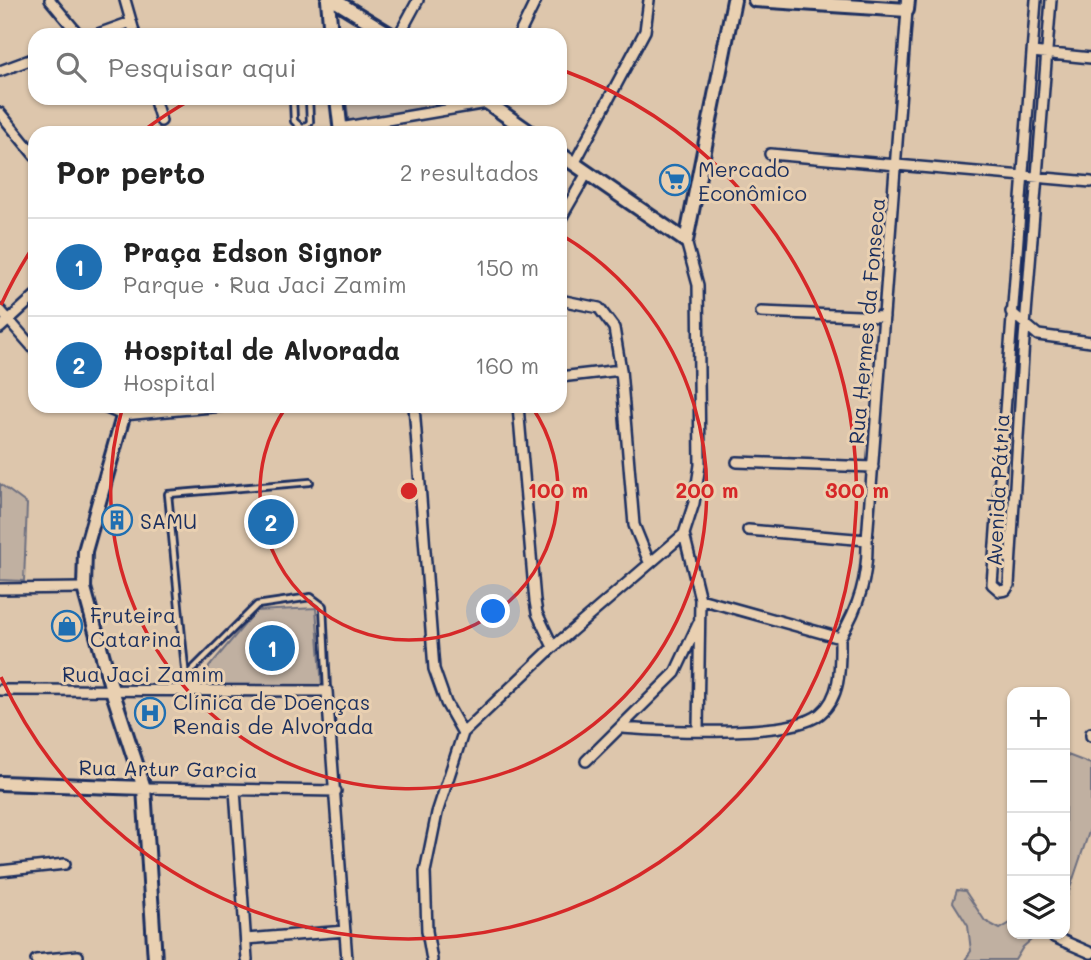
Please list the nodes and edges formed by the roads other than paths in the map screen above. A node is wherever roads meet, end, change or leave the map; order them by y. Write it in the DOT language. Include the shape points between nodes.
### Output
graph roads {
  1 [pos="50,0"];
  2 [pos="125,0"];
  3 [pos="328,0"];
  4 [pos="334,0"];
  5 [pos="418,0"];
  6 [pos="536,0"];
  7 [pos="649,0"];
  8 [pos="734,0"];
  9 [pos="755,0"];
  10 [pos="1036,4"];
  11 [pos="1051,4"];
  12 [pos="907,5"];
  13 [pos="131,22"];
  14 [pos="73,28"];
  15 [pos="114,28"];
  16 [pos="133,28"];
  17 [pos="330,28"];
  18 [pos="380,28"];
  19 [pos="403,28"];
  20 [pos="522,28"];
  21 [pos="1032,52"];
  22 [pos="1047,54"];
  23 [pos="1091,58"];
  24 [pos="28,61"];
  25 [pos="0,71"];
  26 [pos="156,105"];
  27 [pos="293,105"];
  28 [pos="309,105"];
  29 [pos="338,105"];
  30 [pos="464,105"];
  31 [pos="493,105"];
  32 [pos="0,113"];
  33 [pos="161,121"];
  34 [pos="1025,123"];
  35 [pos="1041,124"];
  36 [pos="297,126"];
  37 [pos="309,126"];
  38 [pos="340,126"];
  39 [pos="370,126"];
  40 [pos="521,126"];
  41 [pos="28,147"];
  42 [pos="770,154"];
  43 [pos="567,158"];
  44 [pos="898,163"];
  45 [pos="575,164"];
  46 [pos="587,173"];
  47 [pos="1020,176"];
  48 [pos="1037,177"];
  49 [pos="1091,182"];
  50 [pos="567,208"];
  51 [pos="1016,236"];
  52 [pos="1032,238"];
  53 [pos="686,241"];
  54 [pos="567,301"];
  55 [pos="28,302"];
  56 [pos="0,310"];
  57 [pos="761,312"];
  58 [pos="1011,312"];
  59 [pos="884,317"];
  60 [pos="9,320"];
  61 [pos="1025,326"];
  62 [pos="0,328"];
  63 [pos="28,342"];
  64 [pos="1091,342"];
  65 [pos="621,370"];
  66 [pos="567,376"];
  67 [pos="1007,380"];
  68 [pos="1021,382"];
  69 [pos="124,413"];
  70 [pos="415,413"];
  71 [pos="520,413"];
  72 [pos="737,462"];
  73 [pos="873,467"];
  74 [pos="310,482"];
  75 [pos="747,530"];
  76 [pos="996,531"];
  77 [pos="1012,532"];
  78 [pos="684,534"];
  79 [pos="867,541"];
  80 [pos="649,562"];
  81 [pos="84,588"];
  82 [pos="0,589"];
  83 [pos="700,599"];
  84 [pos="700,620"];
  85 [pos="839,638"];
  86 [pos="553,647"];
  87 [pos="186,677"];
  88 [pos="0,690"];
  89 [pos="112,690"];
  90 [pos="187,690"];
  91 [pos="327,691"];
  92 [pos="622,728"];
  93 [pos="698,729"];
  94 [pos="463,733"];
  95 [pos="586,761"];
  96 [pos="0,783"];
  97 [pos="144,788"];
  98 [pos="235,790"];
  99 [pos="336,791"];
  100 [pos="65,864"];
  101 [pos="0,871"];
  102 [pos="345,931"];
  103 [pos="246,939"];
  104 [pos="1059,939"];
  105 [pos="1091,953"];
  106 [pos="78,956"];
  107 [pos="36,960"];
  108 [pos="155,960"];
  109 [pos="247,960"];
  110 [pos="347,960"];
  111 [pos="432,960"];
  1 -- 14 [label="street"];
  2 -- 13 [label="street"];
  3 -- 17 [label="street"];
  4 -- 18 [label="street"];
  5 -- 19 [label="street"];
  6 -- 20 [label="street"];
  7 -- 45 [label="street" via="645,31"];
  8 -- 53 [label="street"];
  9 -- 12 [label="street"];
  10 -- 11 [label="street"];
  10 -- 21 [label="street, Avenida Pátria"];
  11 -- 22 [label="street, Avenida Pátria"];
  12 -- 44 [label="street, Rua Hermes da Fonseca"];
  13 -- 15 [label="street"];
  13 -- 16 [label="street"];
  21 -- 22 [label="street"];
  21 -- 34 [label="street, Avenida Pátria"];
  22 -- 23 [label="street"];
  22 -- 35 [label="street, Avenida Pátria"];
  24 -- 25 [label="street"];
  26 -- 33 [label="street"];
  27 -- 36 [label="lane"];
  28 -- 37 [label="lane"];
  29 -- 38 [label="street"];
  30 -- 39 [label="street"];
  31 -- 40 [label="street"];
  32 -- 41 [label="street"];
  34 -- 35 [label="street"];
  34 -- 47 [label="street, Avenida Pátria"];
  35 -- 48 [label="street, Avenida Pátria"];
  42 -- 44 [label="street"];
  43 -- 45 [label="street"];
  44 -- 47 [label="street"];
  44 -- 59 [label="street, Rua Hermes da Fonseca"];
  45 -- 46 [label="street"];
  46 -- 50 [label="street"];
  46 -- 53 [label="street"];
  47 -- 48 [label="street"];
  47 -- 51 [label="street, Avenida Pátria"];
  48 -- 49 [label="street"];
  48 -- 52 [label="street, Avenida Pátria"];
  51 -- 52 [label="street"];
  51 -- 58 [label="street, Avenida Pátria"];
  52 -- 61 [label="street, Avenida Pátria"];
  53 -- 78 [label="street" via="698,285 700,465"];
  54 -- 65 [label="street" via="592,305 606,314 614,328"];
  55 -- 60 [label="street"];
  56 -- 60 [label="street"];
  57 -- 59 [label="street"];
  58 -- 61 [label="street"];
  58 -- 67 [label="street, Avenida Pátria"];
  59 -- 73 [label="street, Rua Hermes da Fonseca"];
  60 -- 62 [label="street"];
  60 -- 63 [label="street"];
  61 -- 64 [label="street" via="1038,335"];
  61 -- 68 [label="street, Avenida Pátria"];
  65 -- 66 [label="street"];
  65 -- 80 [label="street" via="634,525"];
  67 -- 68 [label="street"];
  67 -- 76 [label="street, Avenida Pátria"];
  68 -- 77 [label="street, Avenida Pátria"];
  69 -- 81 [label="street" via="85,551"];
  70 -- 94 [label="street" via="434,669"];
  71 -- 86 [label="street" via="537,613"];
  72 -- 73 [label="street"];
  73 -- 79 [label="street, Rua Hermes da Fonseca"];
  74 -- 87 [label="lane" via="169,494"];
  75 -- 79 [label="street"];
  76 -- 77 [label="street"];
  76 -- 77 [label="street, Avenida Pátria" via="992,584 1000,591 1009,584"];
  78 -- 80 [label="street"];
  78 -- 83 [label="street"];
  79 -- 85 [label="street, Rua Hermes da Fonseca" via="868,566 861,598"];
  80 -- 86 [label="street"];
  81 -- 82 [label="street"];
  81 -- 89 [label="street"];
  83 -- 84 [label="street"];
  83 -- 85 [label="street"];
  84 -- 92 [label="street" via="675,673"];
  84 -- 93 [label="street"];
  85 -- 93 [label="street" via="840,663 832,700 808,722 780,729"];
  86 -- 94 [label="street"];
  87 -- 90 [label="lane"];
  87 -- 91 [label="lane" via="257,605 312,597 323,606"];
  88 -- 89 [label="street, Rua Jaci Zamim"];
  89 -- 90 [label="street, Rua Jaci Zamim"];
  89 -- 97 [label="street"];
  90 -- 91 [label="street, Rua Jaci Zamim"];
  91 -- 99 [label="street"];
  92 -- 93 [label="street"];
  92 -- 95 [label="street"];
  94 -- 111 [label="street" via="437,813 425,872"];
  96 -- 97 [label="street, Rua Artur Garcia"];
  97 -- 98 [label="street, Rua Artur Garcia"];
  97 -- 108 [label="street"];
  98 -- 99 [label="street, Rua Artur Garcia"];
  98 -- 103 [label="street"];
  99 -- 102 [label="street"];
  100 -- 101 [label="street"];
  102 -- 103 [label="street"];
  102 -- 110 [label="street"];
  103 -- 109 [label="street"];
  104 -- 105 [label="street"];
  106 -- 107 [label="street"];
}
